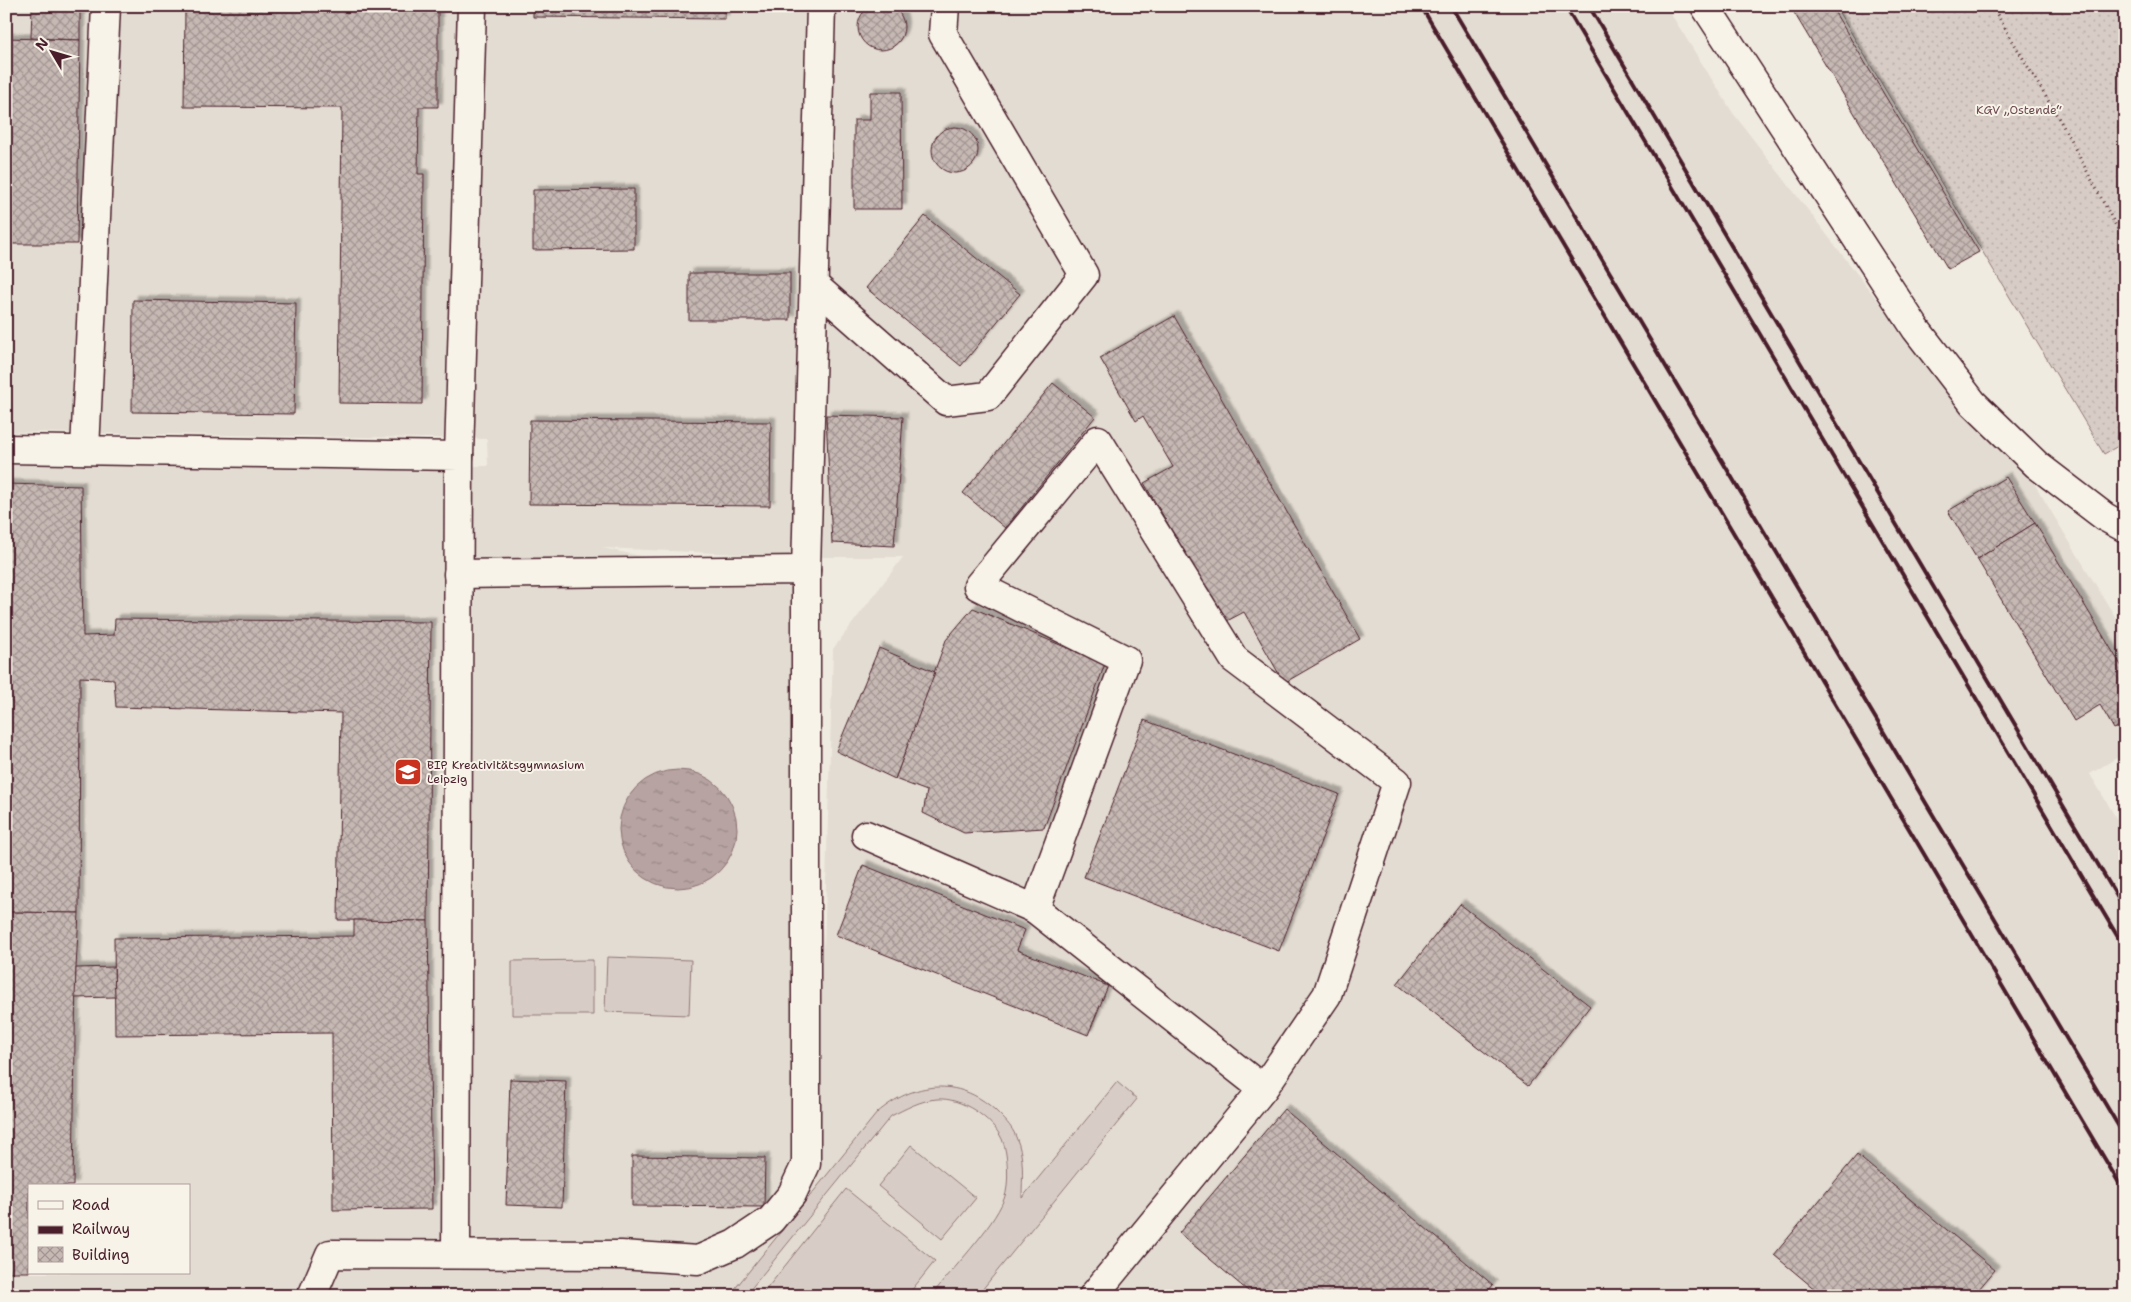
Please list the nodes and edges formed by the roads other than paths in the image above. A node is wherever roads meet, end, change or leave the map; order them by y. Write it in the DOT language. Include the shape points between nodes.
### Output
graph roads {
  1 [pos="106,6"];
  2 [pos="472,6"];
  3 [pos="821,6"];
  4 [pos="945,6"];
  5 [pos="1705,6"];
  6 [pos="814,285"];
  7 [pos="6,449"];
  8 [pos="85,450"];
  9 [pos="459,456"];
  10 [pos="2125,528"];
  11 [pos="806,570"];
  12 [pos="458,574"];
  13 [pos="866,836"];
  14 [pos="1035,909"];
  15 [pos="1263,1089"];
  16 [pos="456,1254"];
  17 [pos="312,1296"];
  18 [pos="1092,1296"];
  1 -- 8 [label="lane"];
  2 -- 9 [label="lane"];
  3 -- 6 [label="lane"];
  4 -- 6 [label="lane" via="943,34 1084,275 988,396 946,400"];
  5 -- 10 [label="lane" via="1916,329 1974,403 2037,465 2105,517"];
  6 -- 11 [label="lane"];
  7 -- 8 [label="lane"];
  8 -- 9 [label="lane"];
  9 -- 12 [label="lane"];
  11 -- 12 [label="lane"];
  11 -- 16 [label="lane" via="806,1164 792,1194 771,1220 735,1244 698,1260 620,1255"];
  12 -- 16 [label="lane"];
  13 -- 14 [label="lane"];
  14 -- 15 [label="lane"];
  14 -- 15 [label="lane" via="1126,660 978,586 1098,440 1234,659 1397,782 1327,995"];
  15 -- 18 [label="lane"];
  16 -- 17 [label="lane" via="330,1254"];
}
